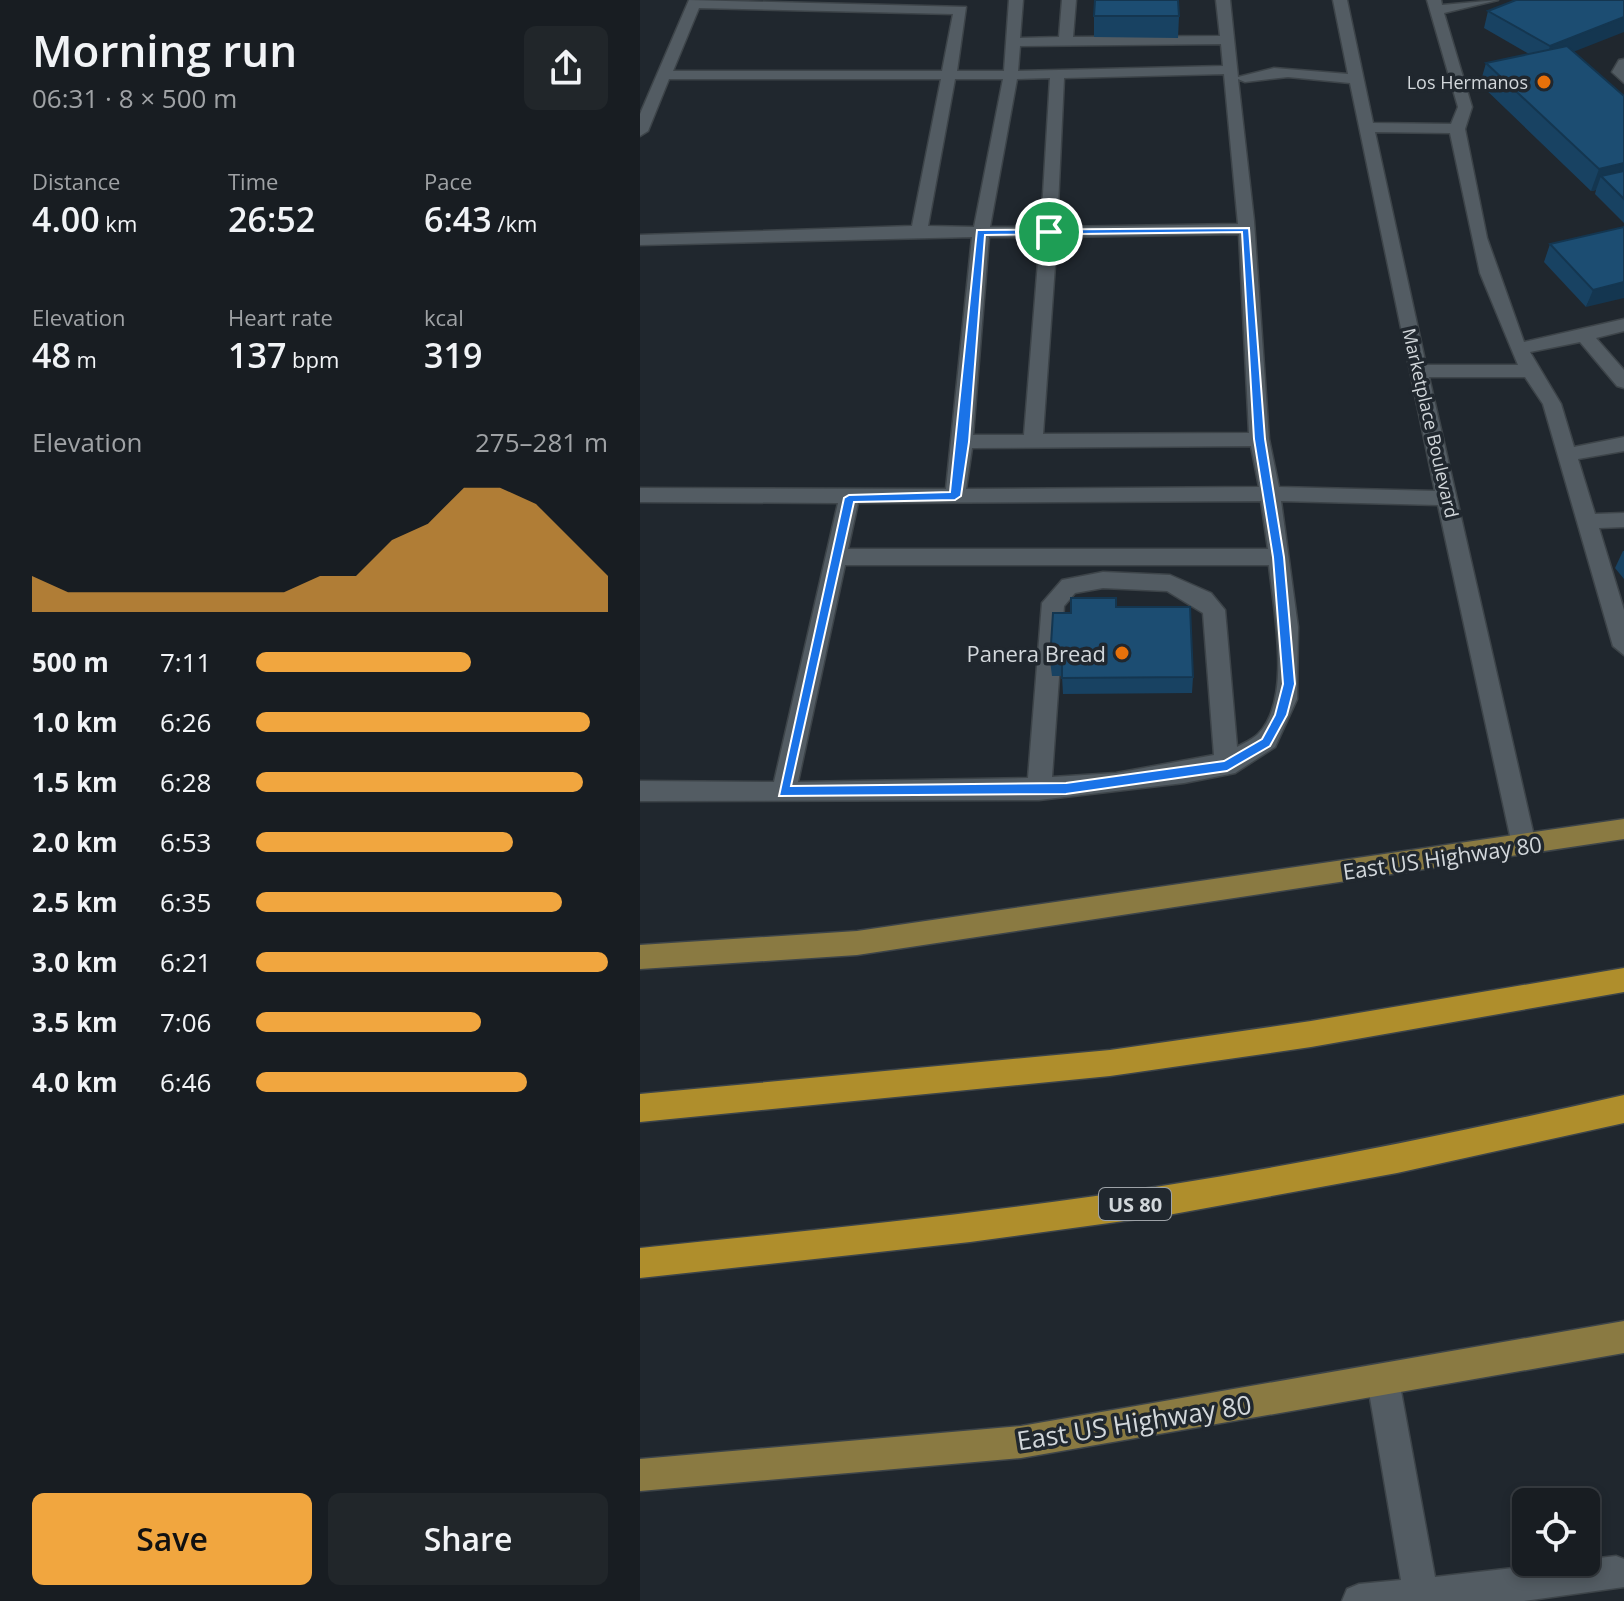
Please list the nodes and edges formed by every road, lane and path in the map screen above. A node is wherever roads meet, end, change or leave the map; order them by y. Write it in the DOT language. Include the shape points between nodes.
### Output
graph roads {
  1 [pos="1016,0"];
  2 [pos="1069,0"];
  3 [pos="1223,0"];
  4 [pos="1340,0"];
  5 [pos="1491,0"];
  6 [pos="695,2"];
  7 [pos="1436,5"];
  8 [pos="1227,40"];
  9 [pos="1011,42"];
  10 [pos="1066,42"];
  11 [pos="1624,63"];
  12 [pos="949,74"];
  13 [pos="1057,74"];
  14 [pos="664,75"];
  15 [pos="1011,75"];
  16 [pos="1236,75"];
  17 [pos="1358,79"];
  18 [pos="1624,79"];
  19 [pos="1367,127"];
  20 [pos="1457,129"];
  21 [pos="640,131"];
  22 [pos="1246,229"];
  23 [pos="919,231"];
  24 [pos="981,232"];
  25 [pos="1049,232"];
  26 [pos="640,240"];
  27 [pos="1624,325"];
  28 [pos="1584,335"];
  29 [pos="1518,349"];
  30 [pos="1418,371"];
  31 [pos="1528,371"];
  32 [pos="1624,382"];
  33 [pos="1259,439"];
  34 [pos="1033,441"];
  35 [pos="963,442"];
  36 [pos="1624,444"];
  37 [pos="1567,455"];
  38 [pos="1270,494"];
  39 [pos="640,495"];
  40 [pos="955,496"];
  41 [pos="849,498"];
  42 [pos="1449,498"];
  43 [pos="1624,520"];
  44 [pos="1587,521"];
  45 [pos="836,557"];
  46 [pos="1279,557"];
  47 [pos="1624,646"];
  48 [pos="1227,766"];
  49 [pos="1039,790"];
  50 [pos="640,791"];
  51 [pos="784,792"];
  52 [pos="1624,829"];
  53 [pos="1524,845"];
  54 [pos="640,957"];
  55 [pos="1624,980"];
  56 [pos="640,1108"];
  57 [pos="1624,1109"];
  58 [pos="640,1263"];
  59 [pos="1624,1337"];
  60 [pos="1383,1380"];
  61 [pos="640,1475"];
  62 [pos="1616,1573"];
  63 [pos="1422,1598"];
  64 [pos="1359,1601"];
  1 -- 9 [label="street"];
  2 -- 10 [label="street"];
  3 -- 8 [label="street"];
  4 -- 17 [label="street, Marketplace Boulevard"];
  5 -- 7 [label="street"];
  6 -- 12 [label="street" via="961,10"];
  6 -- 14 [label="street"];
  7 -- 20 [label="street" via="1465,107"];
  8 -- 10 [label="street"];
  8 -- 16 [label="street"];
  9 -- 10 [label="street"];
  9 -- 15 [label="street"];
  11 -- 18 [label="street" via="1619,72"];
  12 -- 14 [label="street"];
  12 -- 15 [label="street"];
  12 -- 23 [label="street"];
  13 -- 15 [label="street"];
  13 -- 16 [label="street"];
  13 -- 25 [label="street"];
  14 -- 21 [label="street"];
  15 -- 24 [label="street"];
  16 -- 17 [label="street" via="1268,86"];
  16 -- 22 [label="street"];
  17 -- 19 [label="street, Marketplace Boulevard"];
  19 -- 20 [label="street"];
  19 -- 30 [label="street, Marketplace Boulevard"];
  20 -- 29 [label="street" via="1489,277"];
  22 -- 25 [label="street"];
  22 -- 33 [label="street"];
  23 -- 24 [label="street"];
  23 -- 26 [label="street"];
  24 -- 25 [label="street"];
  24 -- 35 [label="street"];
  25 -- 34 [label="street"];
  27 -- 28 [label="street"];
  28 -- 29 [label="street"];
  28 -- 32 [label="street"];
  29 -- 31 [label="street"];
  30 -- 31 [label="street"];
  30 -- 42 [label="street, Marketplace Boulevard"];
  31 -- 37 [label="street" via="1552,404"];
  33 -- 34 [label="street"];
  33 -- 38 [label="street"];
  34 -- 35 [label="street"];
  35 -- 40 [label="street"];
  36 -- 37 [label="street"];
  37 -- 44 [label="street"];
  38 -- 40 [label="street"];
  38 -- 42 [label="street"];
  38 -- 46 [label="street"];
  39 -- 41 [label="street"];
  40 -- 41 [label="street"];
  41 -- 45 [label="street"];
  42 -- 53 [label="street, Marketplace Boulevard"];
  43 -- 44 [label="street"];
  44 -- 47 [label="street"];
  45 -- 46 [label="street"];
  45 -- 51 [label="street"];
  46 -- 48 [label="street" via="1289,684 1266,742"];
  48 -- 49 [label="street"];
  48 -- 49 [label="street" via="1214,610 1170,583 1103,580 1069,586 1053,603"];
  49 -- 51 [label="street"];
  50 -- 51 [label="street"];
  52 -- 53 [label="main road, East US Highway 80"];
  53 -- 54 [label="main road, East US Highway 80" via="857,943"];
  55 -- 56 [label="highway" via="1267,1041 948,1084"];
  57 -- 58 [label="highway, US 80" via="1450,1149 1166,1200 886,1238"];
  59 -- 60 [label="main road, East US Highway 80"];
  60 -- 61 [label="main road, East US Highway 80" via="1021,1442"];
  60 -- 63 [label="street"];
  62 -- 63 [label="street"];
  63 -- 64 [label="street"];
}
